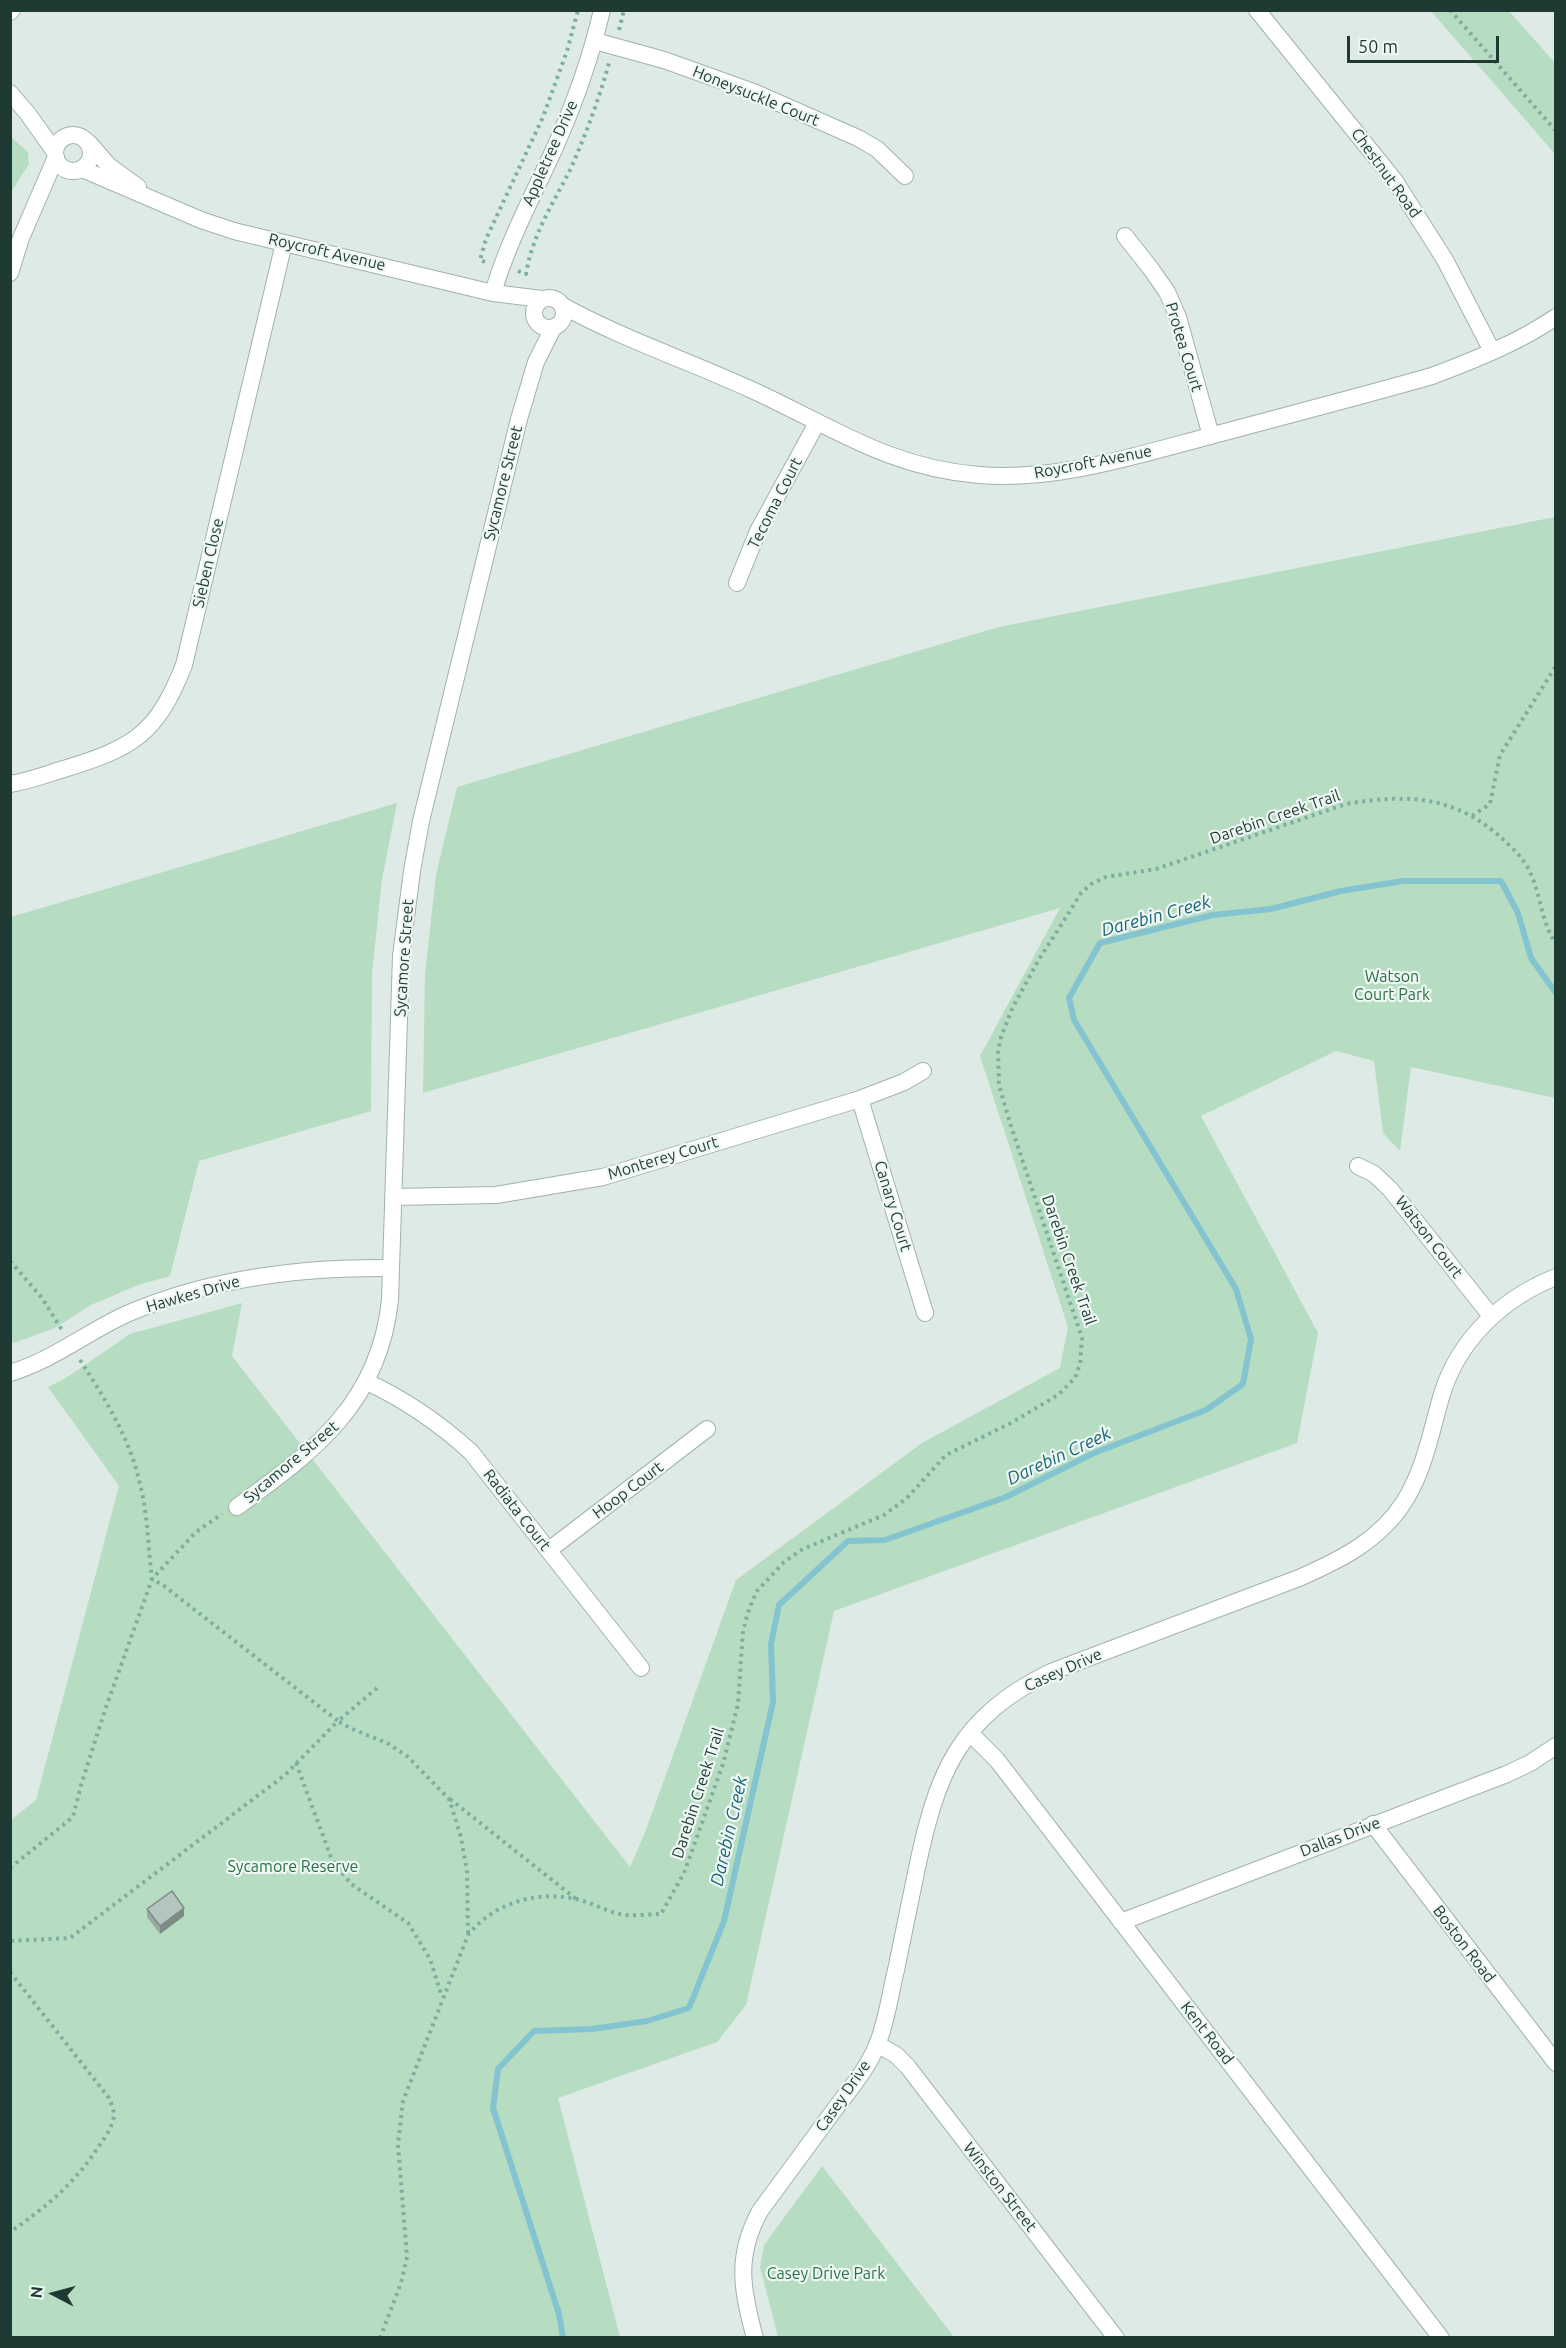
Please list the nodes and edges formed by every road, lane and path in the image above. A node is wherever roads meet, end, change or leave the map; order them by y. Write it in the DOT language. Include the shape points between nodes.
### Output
graph roads {
  1 [pos="602,10"];
  2 [pos="1257,10"];
  3 [pos="1450,10"];
  4 [pos="595,40"];
  5 [pos="10,93"];
  6 [pos="28,114"];
  7 [pos="1556,131"];
  8 [pos="68,135"];
  9 [pos="89,143"];
  10 [pos="55,155"];
  11 [pos="77,170"];
  12 [pos="905,176"];
  13 [pos="39,198"];
  14 [pos="164,205"];
  15 [pos="1125,236"];
  16 [pos="284,243"];
  17 [pos="10,273"];
  18 [pos="493,293"];
  19 [pos="542,299"];
  20 [pos="563,306"];
  21 [pos="1553,324"];
  22 [pos="546,325"];
  23 [pos="602,327"];
  24 [pos="1492,351"];
  25 [pos="817,423"];
  26 [pos="1211,436"];
  27 [pos="738,583"];
  28 [pos="1556,666"];
  29 [pos="10,784"];
  30 [pos="1472,816"];
  31 [pos="1556,944"];
  32 [pos="923,1071"];
  33 [pos="860,1098"];
  34 [pos="1358,1166"];
  35 [pos="393,1197"];
  36 [pos="10,1261"];
  37 [pos="390,1268"];
  38 [pos="1556,1277"];
  39 [pos="925,1313"];
  40 [pos="1491,1316"];
  41 [pos="72,1346"];
  42 [pos="10,1373"];
  43 [pos="367,1382"];
  44 [pos="707,1429"];
  45 [pos="237,1508"];
  46 [pos="549,1550"];
  47 [pos="152,1580"];
  48 [pos="641,1668"];
  49 [pos="377,1688"];
  50 [pos="338,1721"];
  51 [pos="970,1733"];
  52 [pos="1556,1746"];
  53 [pos="296,1763"];
  54 [pos="449,1798"];
  55 [pos="1373,1824"];
  56 [pos="10,1868"];
  57 [pos="576,1899"];
  58 [pos="1121,1922"];
  59 [pos="468,1935"];
  60 [pos="10,1941"];
  61 [pos="10,1972"];
  62 [pos="443,1997"];
  63 [pos="878,2044"];
  64 [pos="1556,2064"];
  65 [pos="10,2232"];
  66 [pos="380,2337"];
  67 [pos="755,2337"];
  68 [pos="1116,2337"];
  69 [pos="1441,2337"];
  1 -- 4 [label="street, Appletree Drive"];
  2 -- 24 [label="street, Chestnut Road" via="1395,181 1445,260"];
  3 -- 7 [label="path"];
  4 -- 12 [label="street, Honeysuckle Court" via="756,93 858,138 877,149"];
  4 -- 18 [label="street, Appletree Drive" via="575,99 521,216"];
  5 -- 6 [label="street"];
  6 -- 8 [label="street"];
  6 -- 10 [label="street"];
  8 -- 9 [label="street" via="80,135"];
  8 -- 10 [label="street" via="59,141"];
  9 -- 11 [label="street" via="92,154 87,165"];
  9 -- 14 [label="street, Roycroft Avenue" via="109,166"];
  10 -- 11 [label="street" via="61,167"];
  10 -- 13 [label="street"];
  11 -- 13 [label="street"];
  11 -- 14 [label="street, Roycroft Avenue"];
  13 -- 17 [label="street"];
  14 -- 16 [label="street, Roycroft Avenue" via="201,220"];
  15 -- 26 [label="street, Protea Court" via="1167,292 1178,317"];
  16 -- 18 [label="street, Roycroft Avenue"];
  16 -- 29 [label="street, Sieben Close" via="184,665 173,693 157,718 119,750"];
  18 -- 19 [label="street, Roycroft Avenue"];
  18 -- 22 [label="street, Roycroft Avenue"];
  19 -- 20 [label="street" via="556,299"];
  19 -- 22 [label="street" via="536,306"];
  20 -- 22 [label="street" via="563,320"];
  20 -- 23 [label="street, Roycroft Avenue"];
  21 -- 24 [label="street, Roycroft Avenue"];
  22 -- 23 [label="street, Roycroft Avenue"];
  22 -- 35 [label="street, Sycamore Street" via="471,613 412,871 401,956"];
  23 -- 25 [label="street, Roycroft Avenue" via="754,391"];
  24 -- 26 [label="street, Roycroft Avenue" via="1432,376"];
  25 -- 26 [label="street, Roycroft Avenue" via="877,452 943,471 979,475 1044,474 1080,468"];
  25 -- 27 [label="street, Tecoma Court" via="758,531"];
  28 -- 30 [label="path" via="1500,755 1491,804"];
  30 -- 31 [label="path, Darebin Creek Trail" via="1512,847 1527,865 1545,924"];
  30 -- 57 [label="path, Darebin Creek Trail" via="1430,801 1346,804 1156,869 1106,877 1081,893 1038,960 1000,1037 998,1052 999,1085 1010,1123 1082,1338 1075,1378 1058,1395 946,1455 907,1498 884,1515 803,1549 768,1578 757,1591 743,1631 738,1704 723,1764 684,1873 661,1914 621,1915"];
  32 -- 33 [label="street, Monterey Court"];
  33 -- 35 [label="street, Monterey Court" via="603,1176 496,1195"];
  33 -- 39 [label="street, Canary Court"];
  34 -- 40 [label="street, Watson Court" via="1390,1189"];
  35 -- 37 [label="street, Sycamore Street"];
  36 -- 41 [label="path" via="42,1298"];
  37 -- 41 [label="street, Hawkes Drive" via="302,1270 228,1283 130,1313"];
  37 -- 43 [label="street, Sycamore Street" via="385,1334"];
  38 -- 40 [label="street, Casey Drive" via="1530,1288"];
  40 -- 51 [label="street, Casey Drive" via="1465,1346 1452,1370 1426,1454 1405,1501 1365,1544 1299,1578 1051,1672 1011,1695"];
  41 -- 42 [label="street, Hawkes Drive"];
  41 -- 47 [label="path" via="113,1413 132,1456 145,1507"];
  43 -- 45 [label="street, Sycamore Street" via="330,1432"];
  43 -- 46 [label="street, Radiata Court" via="412,1405 464,1446"];
  44 -- 46 [label="street, Hoop Court"];
  45 -- 47 [label="path" via="196,1532"];
  46 -- 48 [label="street, Radiata Court"];
  47 -- 50 [label="path"];
  47 -- 56 [label="path" via="105,1710 73,1817"];
  49 -- 50 [label="path"];
  50 -- 53 [label="path"];
  50 -- 54 [label="path" via="407,1756"];
  51 -- 58 [label="street, Kent Road" via="997,1760"];
  51 -- 63 [label="street, Casey Drive" via="942,1777 928,1818"];
  52 -- 55 [label="street, Dallas Drive" via="1507,1774"];
  53 -- 60 [label="path" via="70,1938"];
  53 -- 62 [label="path" via="332,1860 351,1884 408,1923 430,1959"];
  54 -- 57 [label="path"];
  54 -- 59 [label="path" via="466,1872"];
  55 -- 58 [label="street, Dallas Drive"];
  55 -- 64 [label="street, Boston Road"];
  57 -- 59 [label="path, Darebin Creek Trail" via="550,1897 512,1902 479,1921"];
  58 -- 69 [label="street, Kent Road"];
  59 -- 62 [label="path, Darebin Creek Trail"];
  61 -- 65 [label="path" via="109,2098 114,2115 106,2136 68,2187"];
  62 -- 66 [label="path, Darebin Creek Trail" via="403,2102 398,2144 407,2257"];
  63 -- 67 [label="street, Casey Drive" via="855,2082 760,2211 749,2233 743,2282"];
  63 -- 68 [label="street, Winston Street" via="908,2067"];
}
